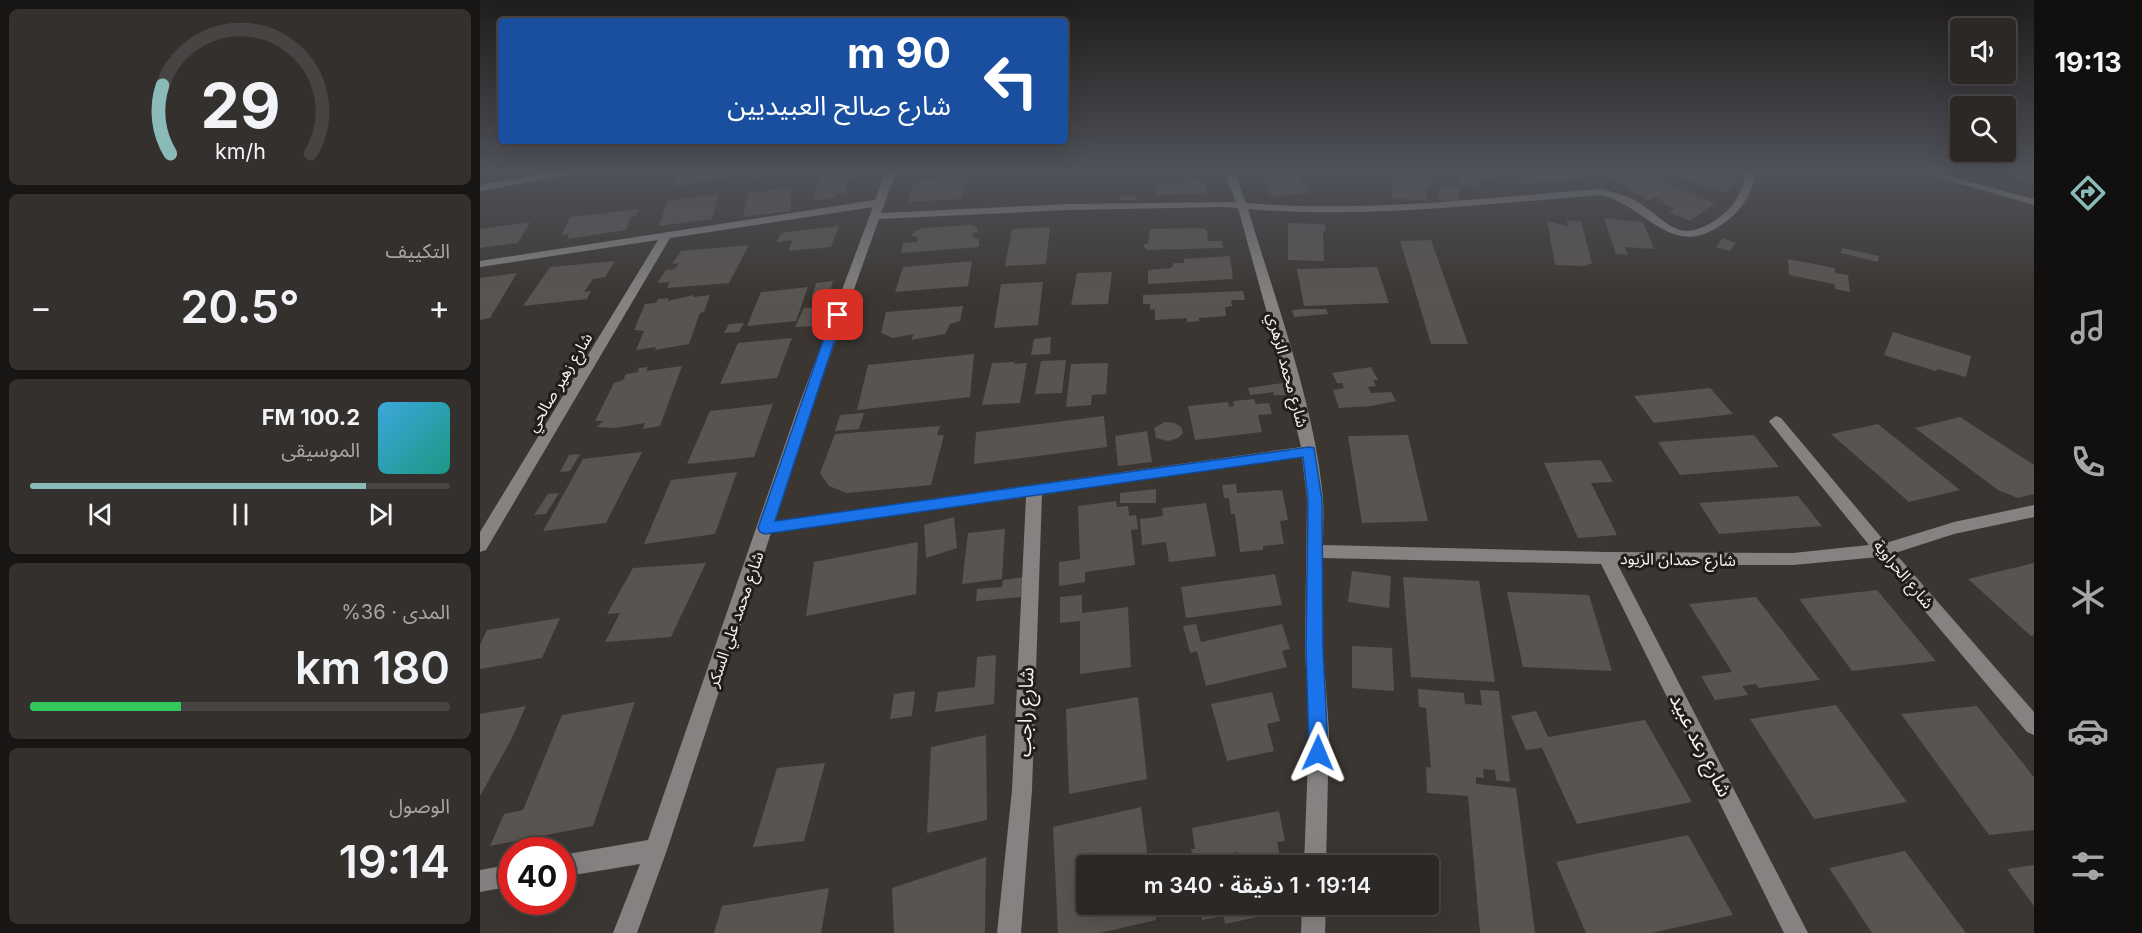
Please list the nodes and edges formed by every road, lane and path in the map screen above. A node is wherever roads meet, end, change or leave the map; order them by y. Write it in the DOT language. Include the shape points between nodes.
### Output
graph roads {
  1 [pos="847,213"];
  2 [pos="876,213"];
  3 [pos="1244,213"];
  4 [pos="1645,213"];
  5 [pos="1730,213"];
  6 [pos="667,234"];
  7 [pos="480,264"];
  8 [pos="1776,421"];
  9 [pos="1309,451"];
  10 [pos="1034,491"];
  11 [pos="2034,511"];
  12 [pos="765,528"];
  13 [pos="480,546"];
  14 [pos="1883,550"];
  15 [pos="1316,551"];
  16 [pos="1606,558"];
  17 [pos="2034,726"];
  18 [pos="656,850"];
  19 [pos="1315,855"];
  20 [pos="576,864"];
  21 [pos="498,877"];
  22 [pos="480,880"];
  23 [pos="1314,915"];
  24 [pos="625,933"];
  25 [pos="1009,933"];
  26 [pos="1313,933"];
  27 [pos="1796,933"];
  1 -- 6 [label="street"];
  2 -- 12 [label="street, شارع محمد علي السكر"];
  3 -- 9 [label="street, شارع محمد الزهري"];
  4 -- 5 [label="street" via="1676,234 1696,236 1718,225"];
  6 -- 7 [label="street"];
  6 -- 13 [label="street, شارع زهير صالحي"];
  8 -- 14 [label="street, شارع الحراوية"];
  9 -- 10 [label="street"];
  9 -- 15 [label="street, شارع محمد الزهري"];
  10 -- 12 [label="street"];
  10 -- 25 [label="street, شارع راجب" via="1022,790"];
  11 -- 14 [label="street, شارع حمدان الزيود" via="1954,528"];
  12 -- 18 [label="street, شارع محمد علي السكر"];
  14 -- 16 [label="street, شارع حمدان الزيود" via="1793,559"];
  14 -- 17 [label="street, شارع الحراوية"];
  15 -- 16 [label="street, شارع حمدان الزيود"];
  15 -- 19 [label="street, شارع محمد الزهري" via="1314,648 1319,731"];
  16 -- 27 [label="street, شارع رعد عبيد"];
  18 -- 20 [label="street"];
  18 -- 24 [label="street, شارع محمد علي السكر"];
  21 -- 22 [label="street"];
  23 -- 26 [label="street"];
}
